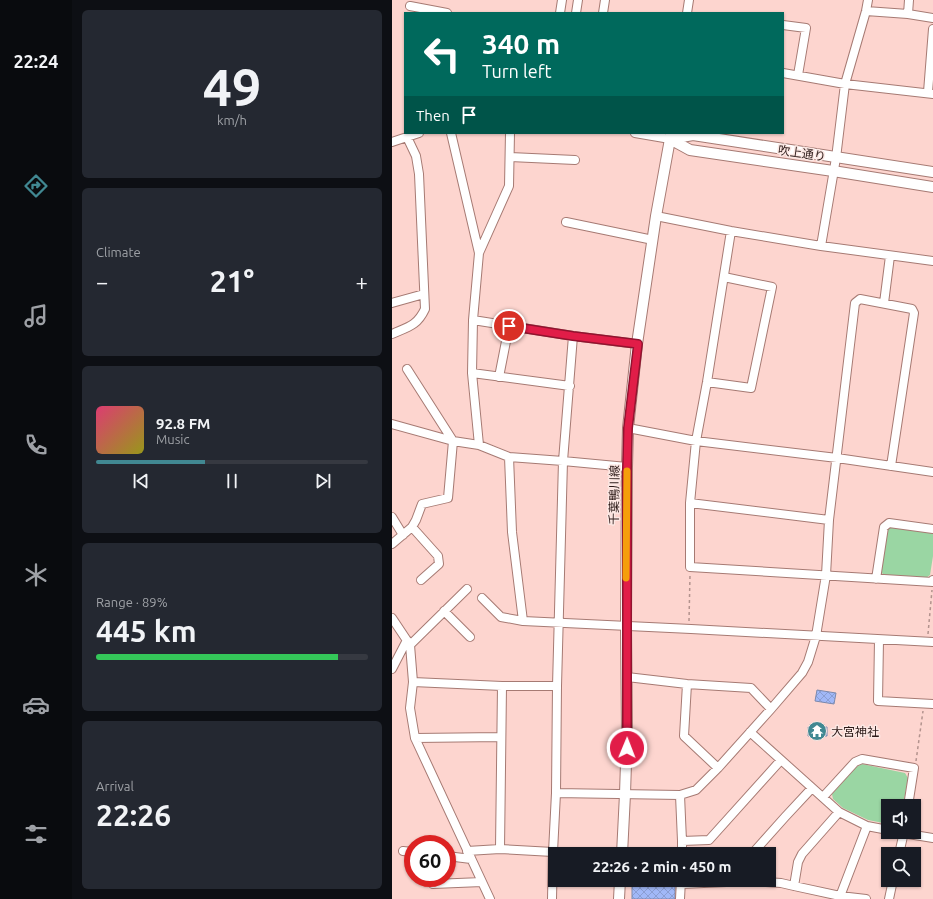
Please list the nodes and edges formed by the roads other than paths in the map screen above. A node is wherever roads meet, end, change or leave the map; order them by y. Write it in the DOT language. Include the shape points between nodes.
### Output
graph roads {
  1 [pos="562,0"];
  2 [pos="578,0"];
  3 [pos="605,0"];
  4 [pos="689,0"];
  5 [pos="868,0"];
  6 [pos="909,0"];
  7 [pos="410,6"];
  8 [pos="866,11"];
  9 [pos="442,12"];
  10 [pos="560,12"];
  11 [pos="576,12"];
  12 [pos="604,12"];
  13 [pos="687,12"];
  14 [pos="908,14"];
  15 [pos="933,18"];
  16 [pos="784,25"];
  17 [pos="933,29"];
  18 [pos="784,73"];
  19 [pos="798,76"];
  20 [pos="845,84"];
  21 [pos="930,93"];
  22 [pos="416,134"];
  23 [pos="451,134"];
  24 [pos="510,134"];
  25 [pos="647,134"];
  26 [pos="670,136"];
  27 [pos="407,137"];
  28 [pos="392,142"];
  29 [pos="510,157"];
  30 [pos="836,158"];
  31 [pos="575,160"];
  32 [pos="833,171"];
  33 [pos="933,172"];
  34 [pos="933,188"];
  35 [pos="656,216"];
  36 [pos="566,222"];
  37 [pos="731,231"];
  38 [pos="653,240"];
  39 [pos="821,246"];
  40 [pos="479,253"];
  41 [pos="890,256"];
  42 [pos="933,261"];
  43 [pos="724,277"];
  44 [pos="424,294"];
  45 [pos="392,303"];
  46 [pos="884,303"];
  47 [pos="473,320"];
  48 [pos="509,326"];
  49 [pos="392,334"];
  50 [pos="573,336"];
  51 [pos="638,344"];
  52 [pos="407,369"];
  53 [pos="472,373"];
  54 [pos="499,377"];
  55 [pos="707,382"];
  56 [pos="570,386"];
  57 [pos="392,424"];
  58 [pos="628,428"];
  59 [pos="453,441"];
  60 [pos="696,441"];
  61 [pos="479,445"];
  62 [pos="509,457"];
  63 [pos="836,458"];
  64 [pos="563,461"];
  65 [pos="891,466"];
  66 [pos="627,468"];
  67 [pos="933,472"];
  68 [pos="690,503"];
  69 [pos="392,517"];
  70 [pos="830,520"];
  71 [pos="412,527"];
  72 [pos="933,529"];
  73 [pos="403,535"];
  74 [pos="392,544"];
  75 [pos="826,575"];
  76 [pos="876,578"];
  77 [pos="421,580"];
  78 [pos="933,581"];
  79 [pos="467,589"];
  80 [pos="482,598"];
  81 [pos="444,612"];
  82 [pos="392,618"];
  83 [pos="522,621"];
  84 [pos="558,623"];
  85 [pos="626,626"];
  86 [pos="816,636"];
  87 [pos="470,637"];
  88 [pos="879,640"];
  89 [pos="409,642"];
  90 [pos="930,642"];
  91 [pos="392,669"];
  92 [pos="627,677"];
  93 [pos="413,682"];
  94 [pos="687,684"];
  95 [pos="502,686"];
  96 [pos="557,686"];
  97 [pos="933,704"];
  98 [pos="771,709"];
  99 [pos="750,732"];
  100 [pos="500,737"];
  101 [pos="415,738"];
  102 [pos="781,760"];
  103 [pos="718,768"];
  104 [pos="812,788"];
  105 [pos="556,793"];
  106 [pos="625,794"];
  107 [pos="680,795"];
  108 [pos="823,797"];
  109 [pos="909,799"];
  110 [pos="840,812"];
  111 [pos="867,826"];
  112 [pos="881,829"];
  113 [pos="921,836"];
  114 [pos="933,838"];
  115 [pos="682,841"];
  116 [pos="553,847"];
  117 [pos="622,847"];
  118 [pos="682,847"];
  119 [pos="758,847"];
  120 [pos="500,849"];
  121 [pos="467,851"];
  122 [pos="548,852"];
  123 [pos="456,857"];
  124 [pos="471,859"];
  125 [pos="482,882"];
  126 [pos="456,883"];
  127 [pos="776,883"];
  128 [pos="794,886"];
  129 [pos="552,887"];
  130 [pos="620,887"];
  131 [pos="681,887"];
  132 [pos="892,887"];
  133 [pos="839,897"];
  134 [pos="490,899"];
  135 [pos="552,899"];
  136 [pos="619,899"];
  137 [pos="680,899"];
  138 [pos="866,899"];
  139 [pos="889,899"];
  1 -- 10 [label="street"];
  2 -- 11 [label="street"];
  3 -- 12 [label="street"];
  4 -- 13 [label="street"];
  5 -- 8 [label="street"];
  6 -- 14 [label="street"];
  7 -- 9 [label="street"];
  8 -- 14 [label="street"];
  8 -- 20 [label="street"];
  14 -- 15 [label="street"];
  16 -- 19 [label="street" via="806,28"];
  17 -- 21 [label="street"];
  18 -- 19 [label="street"];
  19 -- 20 [label="street"];
  20 -- 21 [label="street"];
  20 -- 30 [label="street"];
  22 -- 27 [label="street"];
  23 -- 40 [label="street"];
  24 -- 29 [label="street"];
  25 -- 26 [label="street, 吹上通り"];
  26 -- 30 [label="main road, 吹上通り" via="693,135"];
  26 -- 32 [label="main road, 吹上通り" via="690,150"];
  26 -- 35 [label="main road, 千葉鴨川線"];
  27 -- 28 [label="street"];
  27 -- 44 [label="street" via="416,156 419,174"];
  29 -- 31 [label="street"];
  29 -- 40 [label="street" via="509,186"];
  30 -- 32 [label="street"];
  30 -- 33 [label="main road, 吹上通り"];
  32 -- 34 [label="main road, 吹上通り"];
  32 -- 39 [label="street"];
  35 -- 37 [label="street"];
  35 -- 38 [label="main road, 千葉鴨川線"];
  36 -- 38 [label="street"];
  37 -- 39 [label="street"];
  37 -- 43 [label="street"];
  38 -- 51 [label="main road, 千葉鴨川線"];
  39 -- 41 [label="street"];
  40 -- 47 [label="street"];
  41 -- 42 [label="street"];
  41 -- 46 [label="street"];
  43 -- 55 [label="street"];
  43 -- 55 [label="street" via="772,286 751,388"];
  44 -- 45 [label="street"];
  44 -- 49 [label="street" via="425,309 414,325"];
  46 -- 63 [label="street" via="860,299 855,303"];
  46 -- 65 [label="street" via="912,309 914,313"];
  47 -- 48 [label="street"];
  47 -- 53 [label="street"];
  48 -- 50 [label="street"];
  48 -- 54 [label="street"];
  50 -- 51 [label="street"];
  50 -- 56 [label="street"];
  51 -- 58 [label="main road, 千葉鴨川線"];
  52 -- 59 [label="street"];
  53 -- 54 [label="street"];
  53 -- 61 [label="street"];
  54 -- 56 [label="street"];
  55 -- 60 [label="street"];
  56 -- 64 [label="street"];
  57 -- 59 [label="street"];
  58 -- 60 [label="street"];
  58 -- 66 [label="main road, 千葉鴨川線"];
  59 -- 61 [label="street"];
  59 -- 71 [label="street" via="448,498 422,504"];
  60 -- 63 [label="street"];
  60 -- 68 [label="street"];
  61 -- 62 [label="street"];
  62 -- 64 [label="street"];
  62 -- 83 [label="street" via="512,532"];
  63 -- 65 [label="street"];
  63 -- 70 [label="street"];
  64 -- 66 [label="street"];
  64 -- 84 [label="street"];
  65 -- 67 [label="street"];
  66 -- 85 [label="main road, 千葉鴨川線"];
  68 -- 70 [label="street"];
  68 -- 75 [label="street" via="690,567"];
  69 -- 73 [label="street"];
  70 -- 75 [label="street"];
  71 -- 73 [label="street"];
  71 -- 77 [label="street" via="438,556 439,564"];
  72 -- 76 [label="street" via="888,523 884,527"];
  73 -- 74 [label="street"];
  75 -- 76 [label="street"];
  75 -- 86 [label="street"];
  76 -- 78 [label="street"];
  79 -- 81 [label="street"];
  80 -- 83 [label="street" via="501,617"];
  81 -- 87 [label="street"];
  81 -- 89 [label="street"];
  82 -- 89 [label="street"];
  83 -- 84 [label="street"];
  84 -- 85 [label="street"];
  84 -- 96 [label="street"];
  85 -- 86 [label="street"];
  85 -- 92 [label="main road, 千葉鴨川線"];
  86 -- 88 [label="street"];
  86 -- 98 [label="street" via="802,673"];
  88 -- 90 [label="street"];
  88 -- 97 [label="street" via="878,701"];
  89 -- 91 [label="street"];
  89 -- 93 [label="street"];
  92 -- 94 [label="street"];
  92 -- 106 [label="main road, 千葉鴨川線"];
  93 -- 95 [label="street"];
  93 -- 101 [label="street" via="410,708"];
  94 -- 98 [label="street" via="751,688"];
  94 -- 103 [label="street" via="684,736"];
  95 -- 96 [label="street"];
  95 -- 100 [label="street"];
  96 -- 105 [label="street"];
  98 -- 99 [label="street"];
  99 -- 102 [label="street"];
  99 -- 103 [label="street"];
  100 -- 101 [label="street"];
  100 -- 120 [label="street"];
  101 -- 121 [label="street"];
  102 -- 104 [label="street"];
  102 -- 115 [label="street" via="709,840"];
  103 -- 107 [label="street" via="696,790"];
  104 -- 108 [label="street"];
  104 -- 119 [label="street"];
  105 -- 106 [label="street"];
  105 -- 116 [label="street"];
  106 -- 107 [label="street"];
  106 -- 117 [label="main road, 千葉鴨川線"];
  107 -- 115 [label="street"];
  108 -- 109 [label="street" via="855,762 862,759 914,768"];
  108 -- 110 [label="street"];
  110 -- 111 [label="street"];
  110 -- 128 [label="street" via="802,854"];
  111 -- 112 [label="street"];
  111 -- 133 [label="street"];
  113 -- 114 [label="street"];
  115 -- 118 [label="street"];
  120 -- 121 [label="street"];
  120 -- 122 [label="street"];
  121 -- 124 [label="street"];
  123 -- 124 [label="street"];
  124 -- 125 [label="street"];
  125 -- 126 [label="street"];
  125 -- 134 [label="street"];
  127 -- 128 [label="street"];
  128 -- 133 [label="street"];
  129 -- 135 [label="street"];
  130 -- 136 [label="main road"];
  131 -- 137 [label="street"];
  132 -- 139 [label="street"];
  133 -- 138 [label="street"];
}
